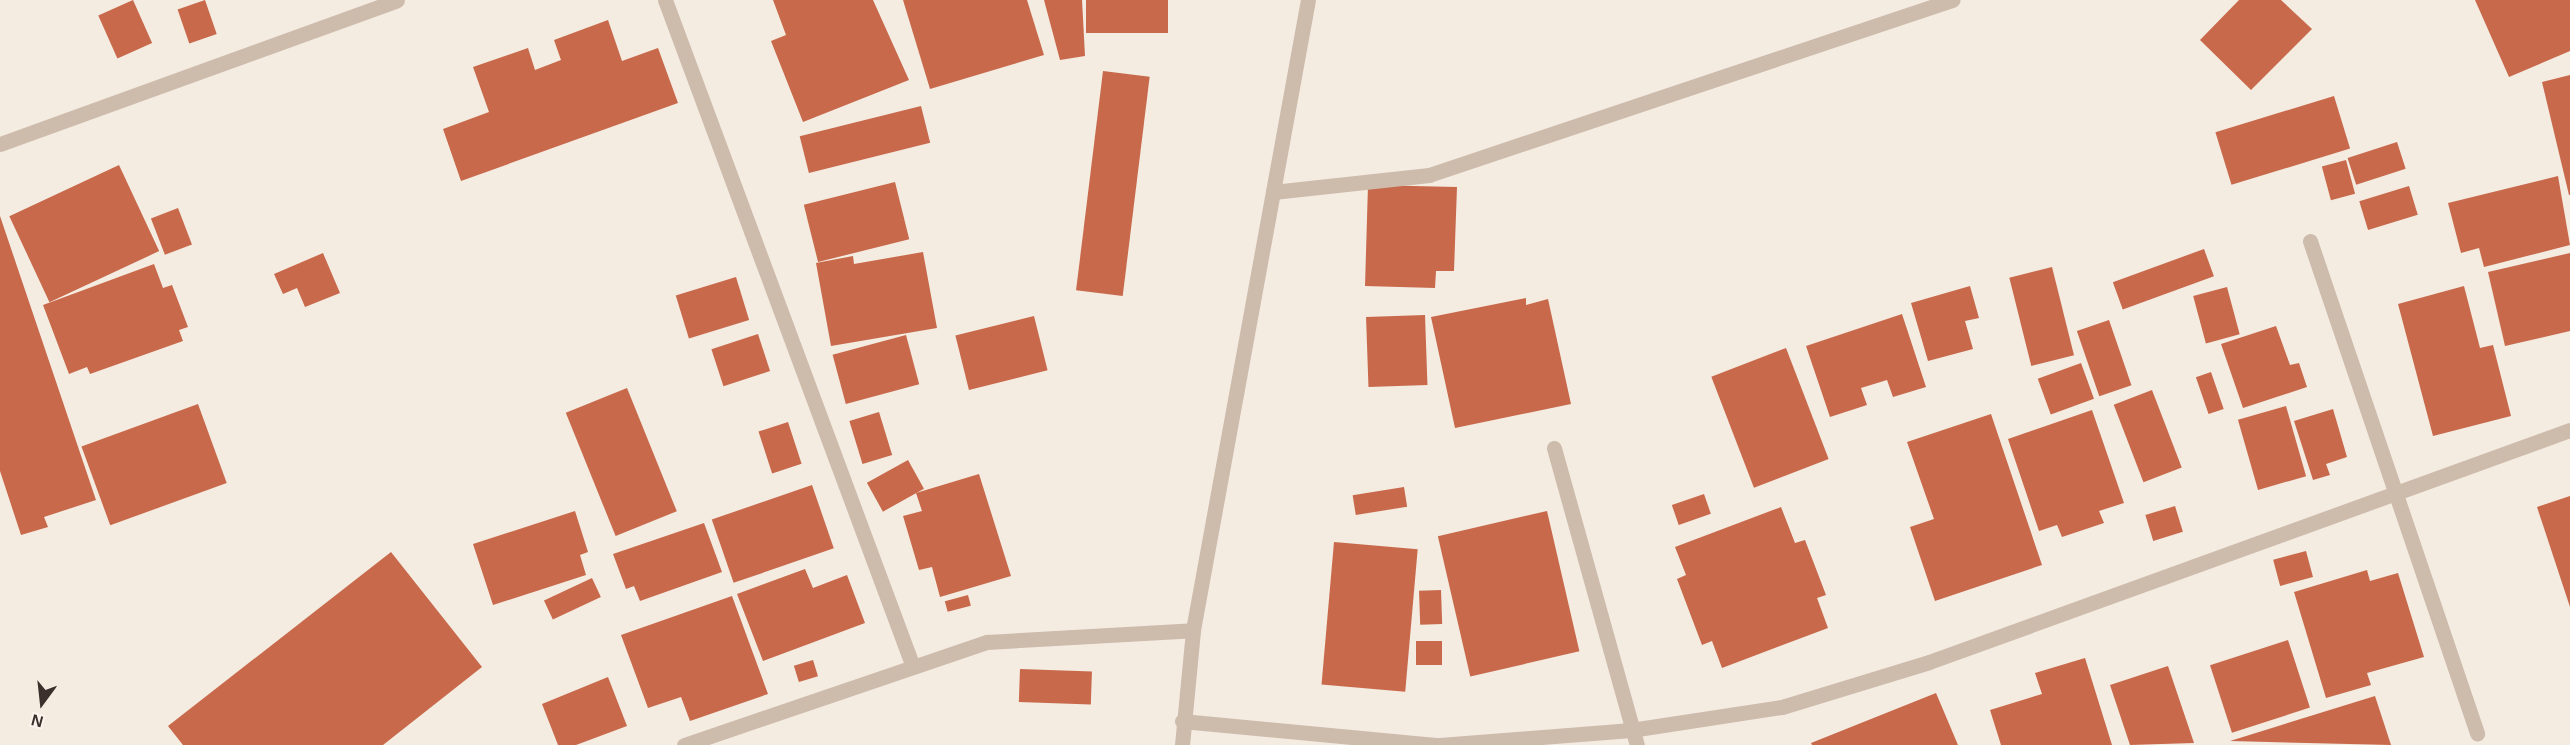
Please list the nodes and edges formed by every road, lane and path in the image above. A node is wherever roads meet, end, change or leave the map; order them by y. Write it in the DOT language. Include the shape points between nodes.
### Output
graph roads {
  1 [pos="397,0"];
  2 [pos="665,0"];
  3 [pos="1308,0"];
  4 [pos="1952,0"];
  5 [pos="0,144"];
  6 [pos="1273,192"];
  7 [pos="2310,241"];
  8 [pos="2570,430"];
  9 [pos="1554,448"];
  10 [pos="2397,493"];
  11 [pos="1193,630"];
  12 [pos="912,664"];
  13 [pos="1182,721"];
  14 [pos="1631,729"];
  15 [pos="2477,732"];
  16 [pos="684,745"];
  17 [pos="1182,745"];
  18 [pos="1439,745"];
  19 [pos="1636,745"];
  1 -- 5 [label="street"];
  2 -- 12 [label="street"];
  3 -- 6 [label="street"];
  4 -- 6 [label="street" via="1429,175"];
  6 -- 11 [label="street"];
  7 -- 10 [label="street"];
  8 -- 10 [label="street"];
  9 -- 14 [label="street"];
  10 -- 14 [label="street" via="1918,665 1782,707"];
  10 -- 15 [label="street"];
  11 -- 12 [label="street" via="987,642"];
  11 -- 13 [label="street"];
  12 -- 16 [label="street"];
  13 -- 17 [label="street"];
  13 -- 18 [label="street"];
  14 -- 18 [label="street"];
  14 -- 19 [label="street"];
}
